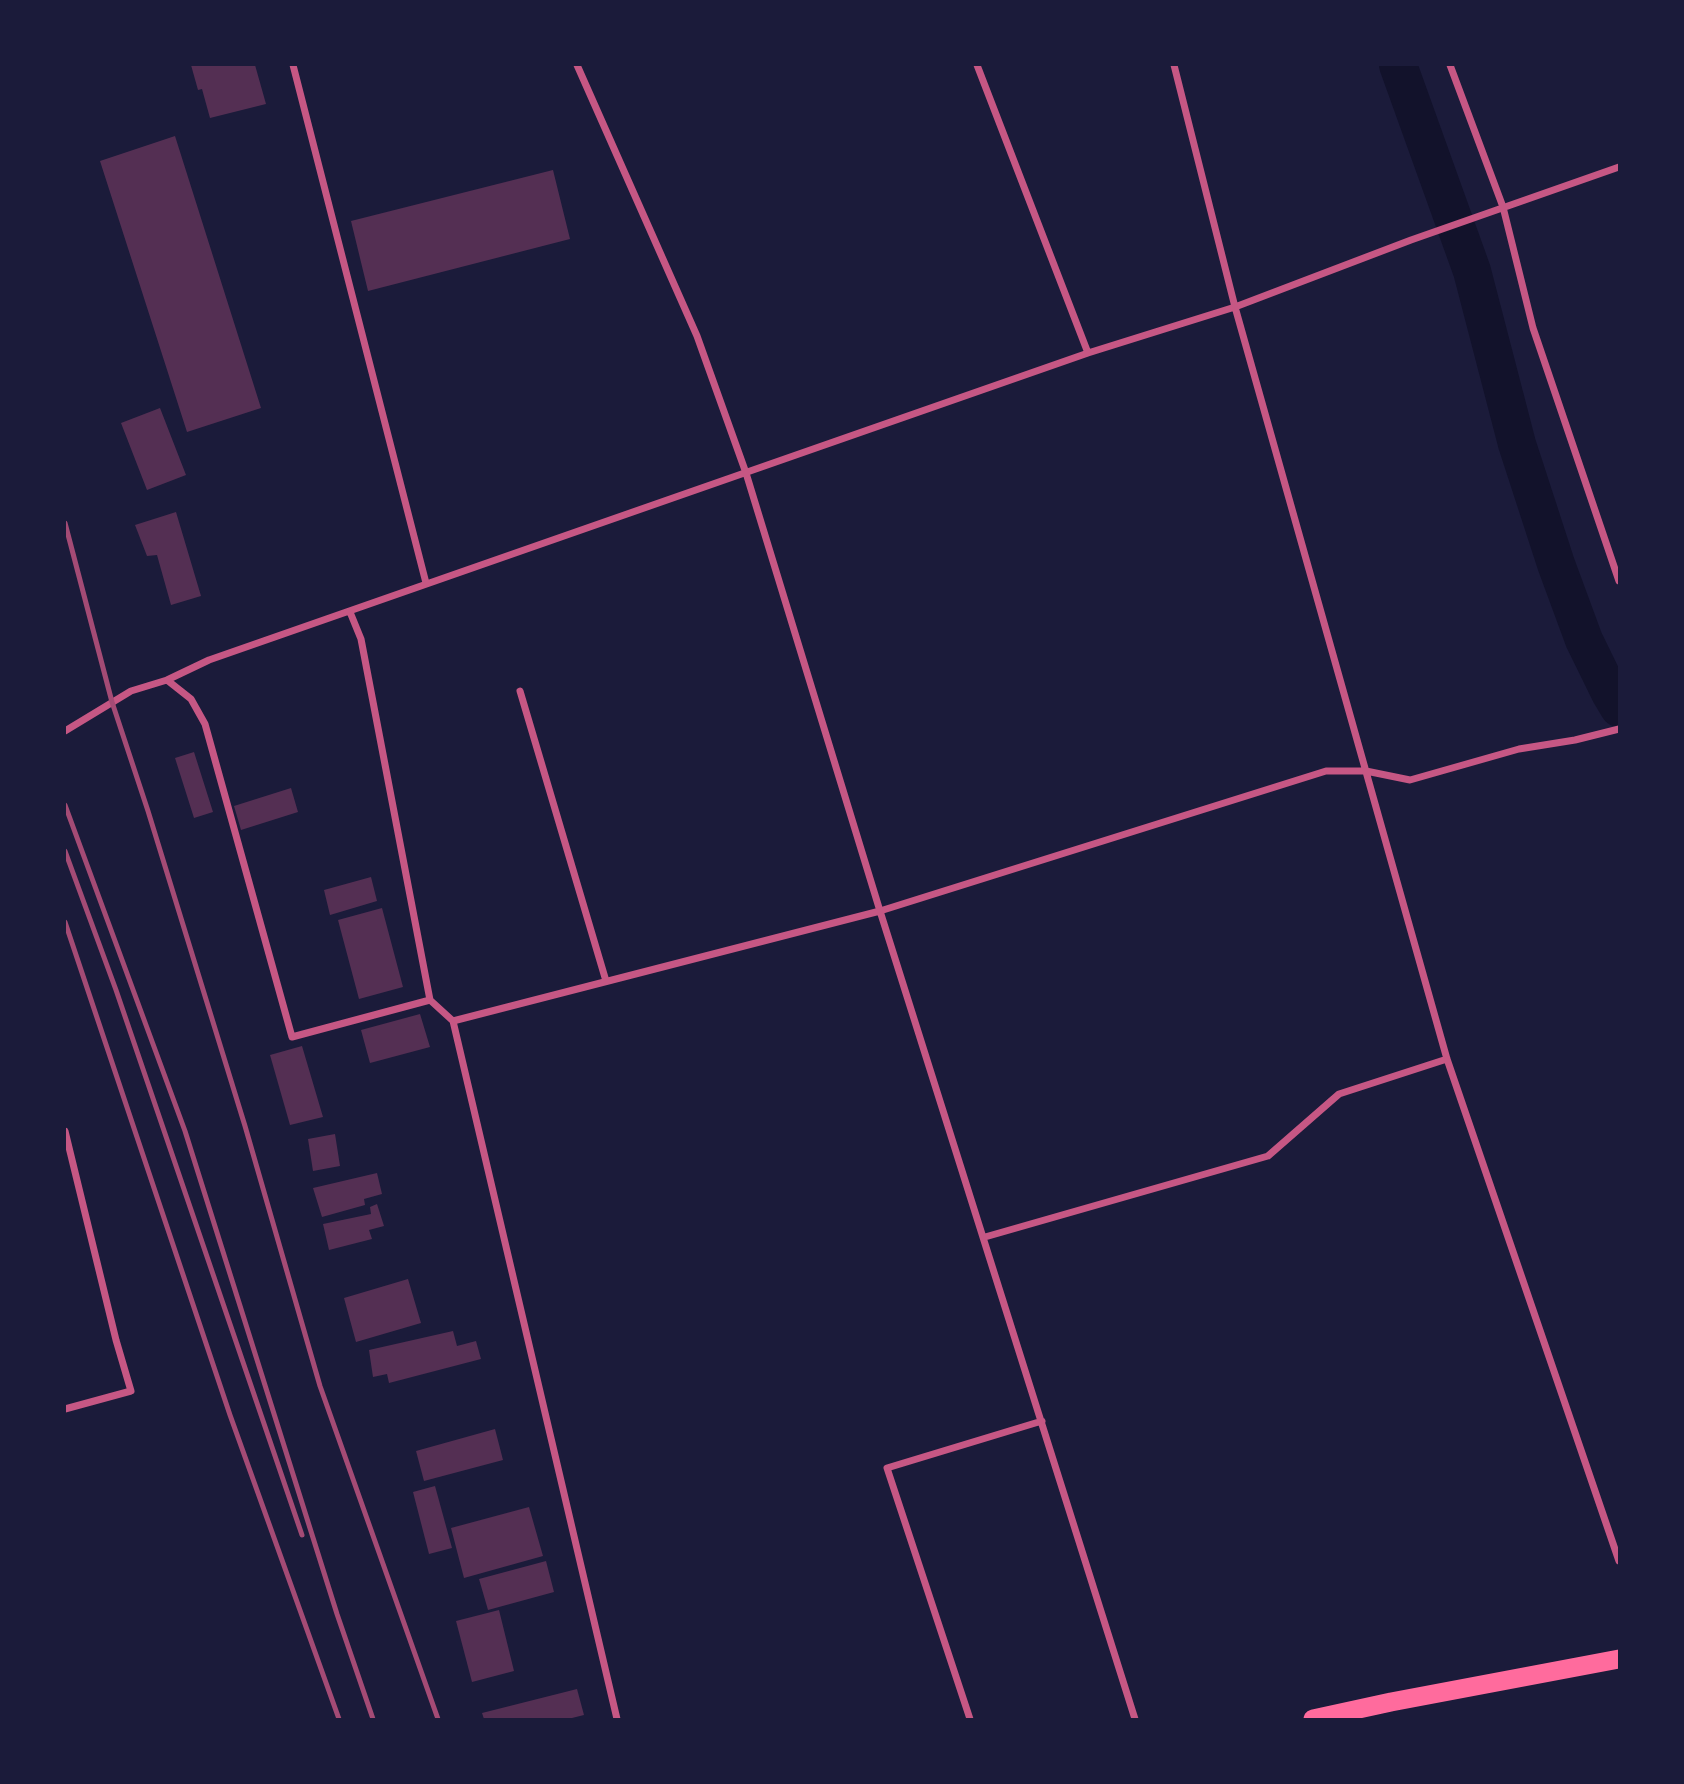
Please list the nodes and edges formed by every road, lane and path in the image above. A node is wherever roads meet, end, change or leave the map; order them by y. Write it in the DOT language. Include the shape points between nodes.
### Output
graph roads {
  1 [pos="293,65"];
  2 [pos="577,65"];
  3 [pos="976,65"];
  4 [pos="1174,65"];
  5 [pos="1450,65"];
  6 [pos="1619,167"];
  7 [pos="1503,207"];
  8 [pos="1235,307"];
  9 [pos="1087,353"];
  10 [pos="746,473"];
  11 [pos="1619,581"];
  12 [pos="426,583"];
  13 [pos="350,612"];
  14 [pos="167,680"];
  15 [pos="520,691"];
  16 [pos="1619,729"];
  17 [pos="65,731"];
  18 [pos="1366,771"];
  19 [pos="880,911"];
  20 [pos="606,981"];
  21 [pos="429,1000"];
  22 [pos="453,1021"];
  23 [pos="1447,1059"];
  24 [pos="65,1131"];
  25 [pos="985,1237"];
  26 [pos="65,1409"];
  27 [pos="1042,1421"];
  28 [pos="1619,1560"];
  29 [pos="1619,1659"];
  30 [pos="617,1719"];
  31 [pos="970,1719"];
  32 [pos="1135,1719"];
  33 [pos="1313,1719"];
  1 -- 12 [label="street"];
  2 -- 10 [label="street" via="697,336"];
  3 -- 9 [label="street"];
  4 -- 8 [label="street"];
  5 -- 7 [label="street"];
  6 -- 7 [label="street"];
  7 -- 8 [label="street"];
  7 -- 11 [label="street" via="1534,328"];
  8 -- 9 [label="street"];
  8 -- 18 [label="street"];
  9 -- 10 [label="street"];
  10 -- 12 [label="street"];
  10 -- 19 [label="street"];
  12 -- 13 [label="street"];
  13 -- 14 [label="street" via="209,660"];
  13 -- 21 [label="street" via="361,639"];
  14 -- 17 [label="street" via="131,691"];
  14 -- 21 [label="street" via="191,699 205,724 292,1037"];
  15 -- 20 [label="street"];
  16 -- 18 [label="street" via="1518,748 1410,780"];
  18 -- 19 [label="street" via="1326,771"];
  18 -- 23 [label="street"];
  19 -- 20 [label="street"];
  19 -- 25 [label="street"];
  20 -- 22 [label="street"];
  21 -- 22 [label="street"];
  22 -- 30 [label="street"];
  23 -- 25 [label="street" via="1339,1094 1268,1156"];
  23 -- 28 [label="street"];
  24 -- 26 [label="street" via="131,1391"];
  25 -- 27 [label="street"];
  27 -- 31 [label="street" via="887,1468"];
  27 -- 32 [label="street"];
  29 -- 33 [label="highway"];
}
